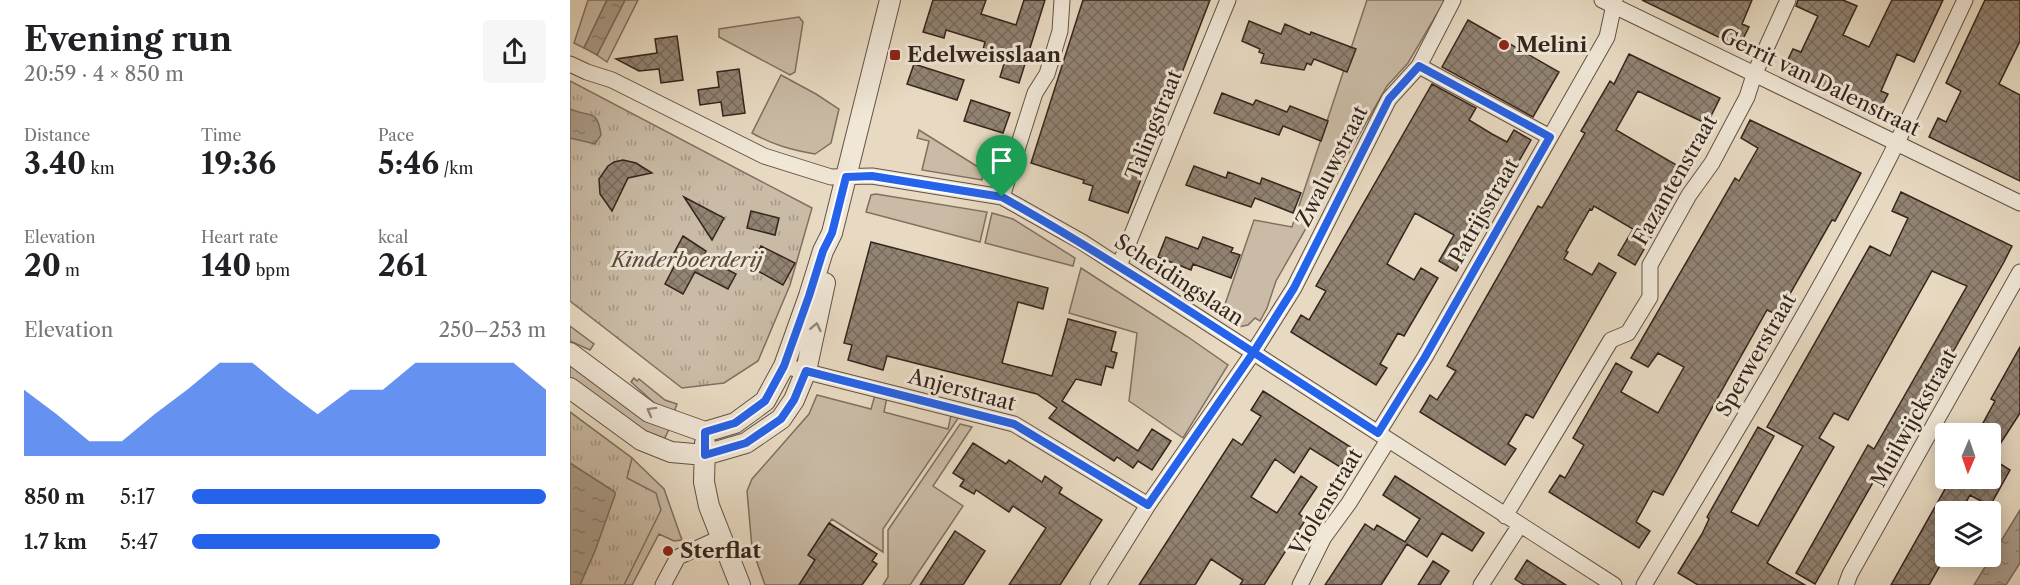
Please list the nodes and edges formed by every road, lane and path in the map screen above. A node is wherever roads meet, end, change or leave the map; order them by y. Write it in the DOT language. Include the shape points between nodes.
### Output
graph roads {
  1 [pos="890,0"];
  2 [pos="1062,0"];
  3 [pos="1228,0"];
  4 [pos="1453,0"];
  5 [pos="1788,0"];
  6 [pos="1965,0"];
  7 [pos="1611,2"];
  8 [pos="570,64"];
  9 [pos="1419,66"];
  10 [pos="1755,75"];
  11 [pos="1550,137"];
  12 [pos="1897,142"];
  13 [pos="846,177"];
  14 [pos="1002,197"];
  15 [pos="2020,203"];
  16 [pos="832,233"];
  17 [pos="1119,266"];
  18 [pos="2020,272"];
  19 [pos="570,353"];
  20 [pos="1253,353"];
  21 [pos="784,366"];
  22 [pos="806,371"];
  23 [pos="570,388"];
  24 [pos="705,432"];
  25 [pos="1383,437"];
  26 [pos="705,455"];
  27 [pos="1148,505"];
  28 [pos="1505,516"];
  29 [pos="1520,525"];
  30 [pos="720,538"];
  31 [pos="663,585"];
  32 [pos="740,585"];
  33 [pos="1098,585"];
  34 [pos="1300,585"];
  35 [pos="1481,585"];
  36 [pos="1614,585"];
  37 [pos="1644,585"];
  38 [pos="1846,585"];
  1 -- 13 [label="street"];
  2 -- 14 [label="street" via="1060,31 1047,74 1035,93"];
  3 -- 17 [label="street, Talingstraat"];
  4 -- 9 [label="street, Zwaluwstraat"];
  5 -- 10 [label="street, Fazantenstraat"];
  6 -- 12 [label="street, Sperwerstraat"];
  7 -- 10 [label="street, Gerrit van Dalenstraat"];
  7 -- 11 [label="street, Patrijsstraat" via="1607,37"];
  8 -- 13 [label="street, Scheidingslaan" via="612,80 764,156 831,177"];
  9 -- 11 [label="street"];
  9 -- 20 [label="street, Zwaluwstraat" via="1389,99 1299,280"];
  10 -- 12 [label="street, Gerrit van Dalenstraat"];
  10 -- 28 [label="street, Fazantenstraat" via="1712,163 1689,195 1650,265 1650,297 1628,333 1611,340"];
  11 -- 25 [label="street, Patrijsstraat"];
  12 -- 15 [label="street, Gerrit van Dalenstraat"];
  12 -- 37 [label="street, Sperwerstraat" via="1850,232"];
  13 -- 14 [label="street, Scheidingslaan" via="872,176"];
  13 -- 16 [label="street"];
  14 -- 17 [label="street, Scheidingslaan"];
  16 -- 21 [label="street"];
  22 -- 16 [label="street, one-way"];
  17 -- 20 [label="street, Scheidingslaan"];
  18 -- 38 [label="street, Muilwijckstraat"];
  24 -- 19 [label="street, one-way" via="649,412"];
  20 -- 25 [label="street, Scheidingslaan"];
  20 -- 27 [label="street, Zwaluwstraat"];
  21 -- 22 [label="street, Anjerstraat"];
  21 -- 24 [label="street" via="765,401 735,423"];
  22 -- 26 [label="street" via="781,419 746,443"];
  22 -- 27 [label="street, Anjerstraat" via="1014,424"];
  23 -- 26 [label="street" via="641,440 671,452"];
  24 -- 26 [label="street"];
  25 -- 28 [label="street, Scheidingslaan"];
  25 -- 34 [label="street, Violenstraat"];
  26 -- 30 [label="street" via="704,482"];
  27 -- 33 [label="street, Zwaluwstraat"];
  28 -- 29 [label="street, Scheidingslaan"];
  29 -- 35 [label="street"];
  29 -- 36 [label="street, Scheidingslaan"];
  30 -- 31 [label="street" via="678,557"];
  30 -- 32 [label="street"];
}
